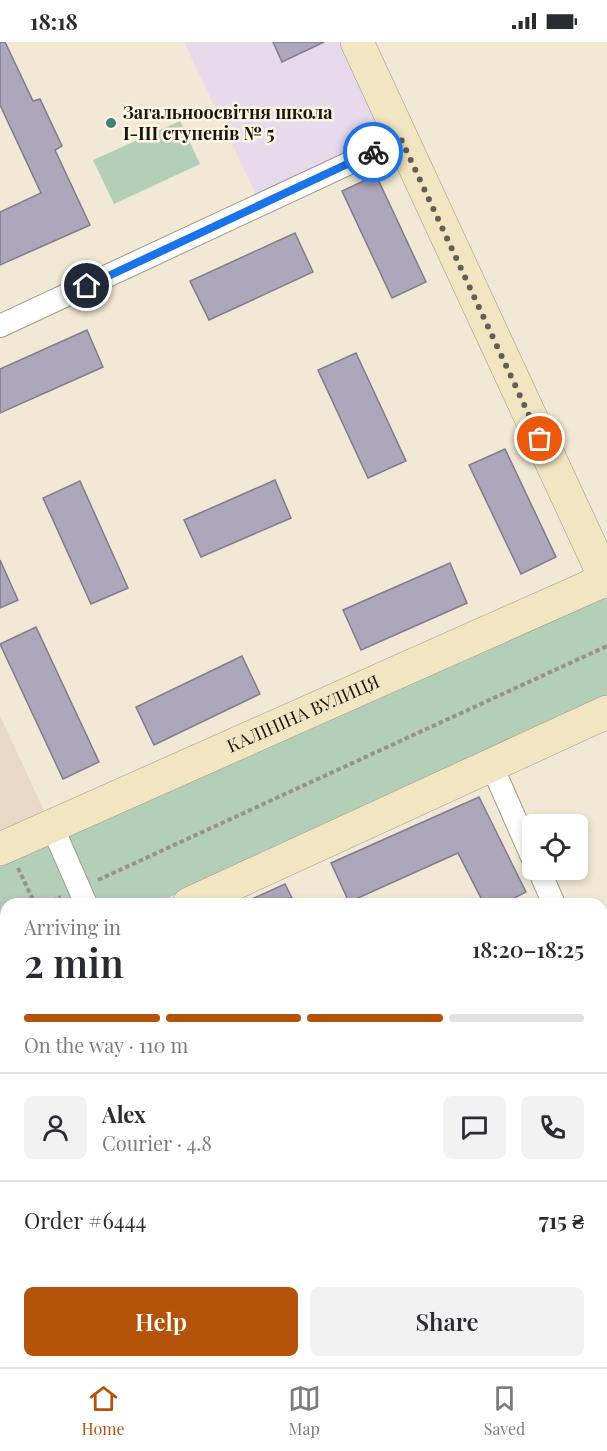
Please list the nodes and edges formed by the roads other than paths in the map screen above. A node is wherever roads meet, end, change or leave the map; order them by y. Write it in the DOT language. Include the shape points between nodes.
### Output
graph roads {
  1 [pos="357,42"];
  2 [pos="401,139"];
  3 [pos="0,326"];
  4 [pos="607,580"];
  5 [pos="607,711"];
  6 [pos="491,764"];
  7 [pos="52,826"];
  8 [pos="522,834"];
  9 [pos="4,847"];
  10 [pos="543,880"];
  11 [pos="83,897"];
  12 [pos="202,898"];
  13 [pos="551,898"];
  1 -- 2 [label="main road"];
  2 -- 3 [label="street"];
  2 -- 4 [label="main road"];
  4 -- 7 [label="main road, КАЛІНІНА ВУЛИЦЯ"];
  5 -- 6 [label="main road"];
  6 -- 8 [label="street"];
  6 -- 12 [label="main road"];
  7 -- 9 [label="main road, КАЛІНІНА ВУЛИЦЯ"];
  7 -- 11 [label="street"];
  10 -- 13 [label="street"];
}
